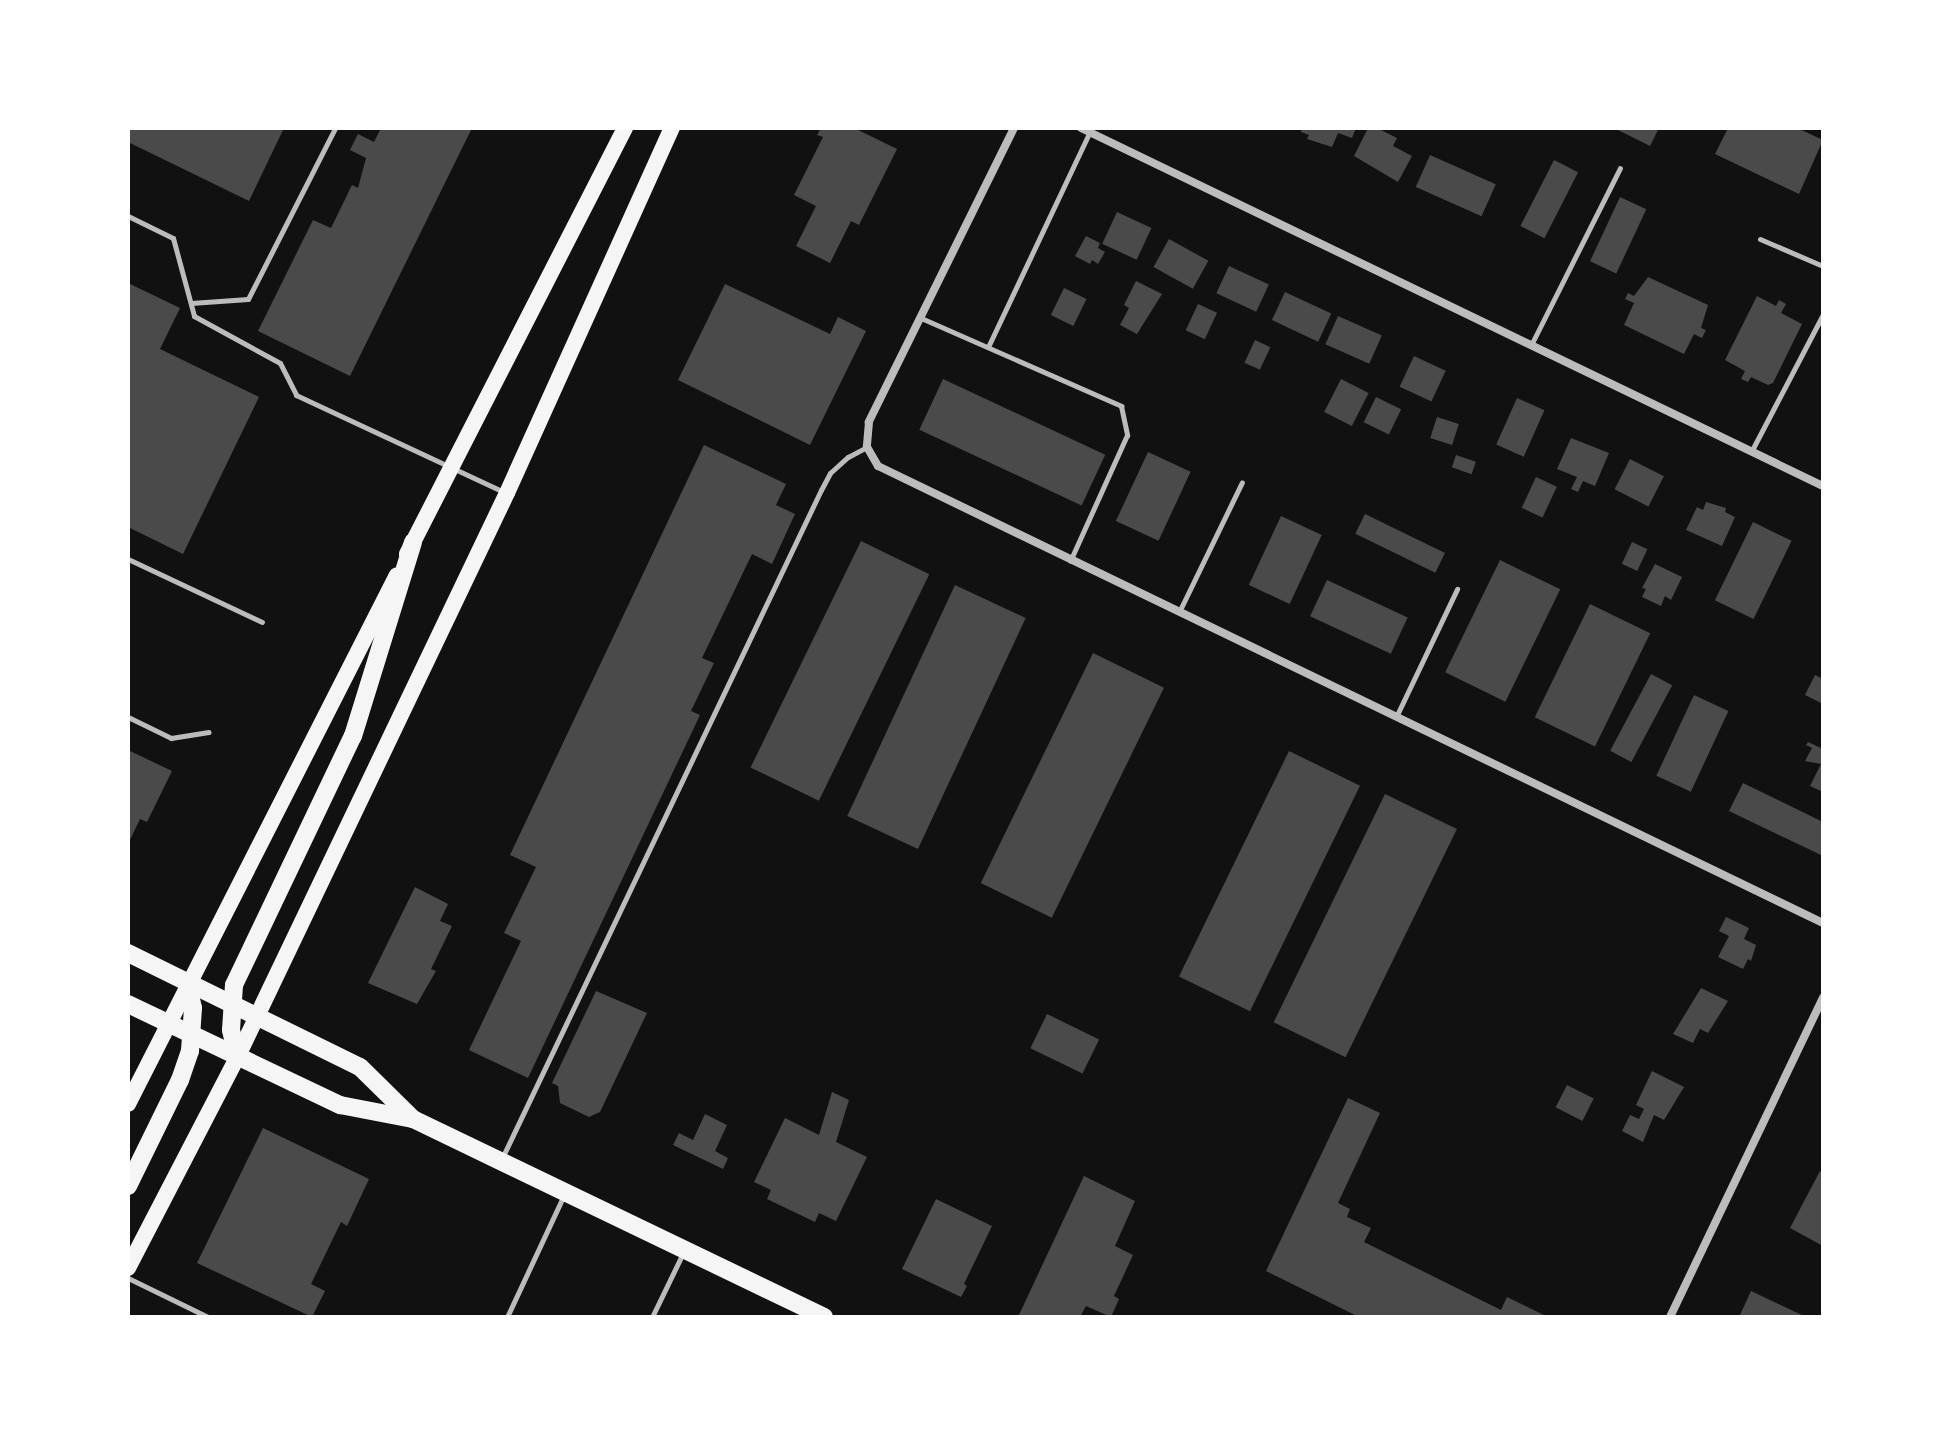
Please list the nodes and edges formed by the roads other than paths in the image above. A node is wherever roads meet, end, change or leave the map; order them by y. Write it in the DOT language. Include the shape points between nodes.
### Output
graph roads {
  1 [pos="335,128"];
  2 [pos="625,128"];
  3 [pos="672,128"];
  4 [pos="1014,128"];
  5 [pos="1086,130"];
  6 [pos="1620,168"];
  7 [pos="128,216"];
  8 [pos="1760,239"];
  9 [pos="1823,266"];
  10 [pos="191,303"];
  11 [pos="1823,314"];
  12 [pos="921,318"];
  13 [pos="1530,346"];
  14 [pos="988,347"];
  15 [pos="866,444"];
  16 [pos="1751,453"];
  17 [pos="453,465"];
  18 [pos="1242,482"];
  19 [pos="1823,485"];
  20 [pos="507,493"];
  21 [pos="413,542"];
  22 [pos="128,559"];
  23 [pos="1070,561"];
  24 [pos="1457,589"];
  25 [pos="1179,613"];
  26 [pos="262,622"];
  27 [pos="128,717"];
  28 [pos="1395,717"];
  29 [pos="209,732"];
  30 [pos="1823,923"];
  31 [pos="128,953"];
  32 [pos="187,982"];
  33 [pos="1823,998"];
  34 [pos="128,1004"];
  35 [pos="232,1004"];
  36 [pos="256,1016"];
  37 [pos="166,1023"];
  38 [pos="192,1035"];
  39 [pos="237,1058"];
  40 [pos="128,1104"];
  41 [pos="413,1119"];
  42 [pos="500,1162"];
  43 [pos="128,1186"];
  44 [pos="565,1193"];
  45 [pos="685,1250"];
  46 [pos="128,1268"];
  47 [pos="128,1278"];
  48 [pos="208,1317"];
  49 [pos="507,1317"];
  50 [pos="652,1317"];
  51 [pos="824,1317"];
  52 [pos="1670,1317"];
  1 -- 10 [label="lane" via="248,299"];
  2 -- 17 [label="main road"];
  3 -- 20 [label="main road"];
  4 -- 12 [label="street"];
  5 -- 13 [label="street"];
  5 -- 14 [label="lane"];
  6 -- 13 [label="lane"];
  7 -- 10 [label="lane" via="173,238"];
  8 -- 9 [label="lane"];
  10 -- 17 [label="lane" via="194,316 280,363 296,395"];
  11 -- 16 [label="lane"];
  12 -- 14 [label="lane"];
  12 -- 15 [label="street" via="869,422"];
  13 -- 16 [label="street"];
  14 -- 23 [label="lane" via="1121,406 1127,435"];
  15 -- 23 [label="street" via="886,472"];
  15 -- 42 [label="lane" via="830,473 821,490"];
  16 -- 19 [label="street"];
  17 -- 20 [label="lane"];
  17 -- 21 [label="main road"];
  18 -- 25 [label="lane"];
  20 -- 36 [label="main road"];
  21 -- 32 [label="main road"];
  21 -- 35 [label="main road" via="353,736 241,964"];
  22 -- 26 [label="lane"];
  23 -- 25 [label="street"];
  24 -- 28 [label="lane"];
  25 -- 28 [label="street"];
  27 -- 29 [label="lane" via="171,738"];
  28 -- 30 [label="street"];
  31 -- 32 [label="main road"];
  32 -- 35 [label="main road"];
  32 -- 37 [label="main road"];
  32 -- 38 [label="main road"];
  33 -- 52 [label="street"];
  34 -- 37 [label="main road"];
  35 -- 36 [label="main road"];
  35 -- 39 [label="main road"];
  36 -- 39 [label="main road"];
  36 -- 41 [label="main road" via="360,1067"];
  37 -- 38 [label="main road"];
  37 -- 40 [label="main road"];
  38 -- 39 [label="main road"];
  38 -- 43 [label="main road" via="180,1080"];
  39 -- 41 [label="main road" via="340,1105"];
  39 -- 46 [label="main road"];
  41 -- 42 [label="main road"];
  42 -- 44 [label="main road"];
  44 -- 45 [label="main road"];
  44 -- 49 [label="lane"];
  45 -- 50 [label="lane"];
  45 -- 51 [label="main road"];
  47 -- 48 [label="lane"];
}
